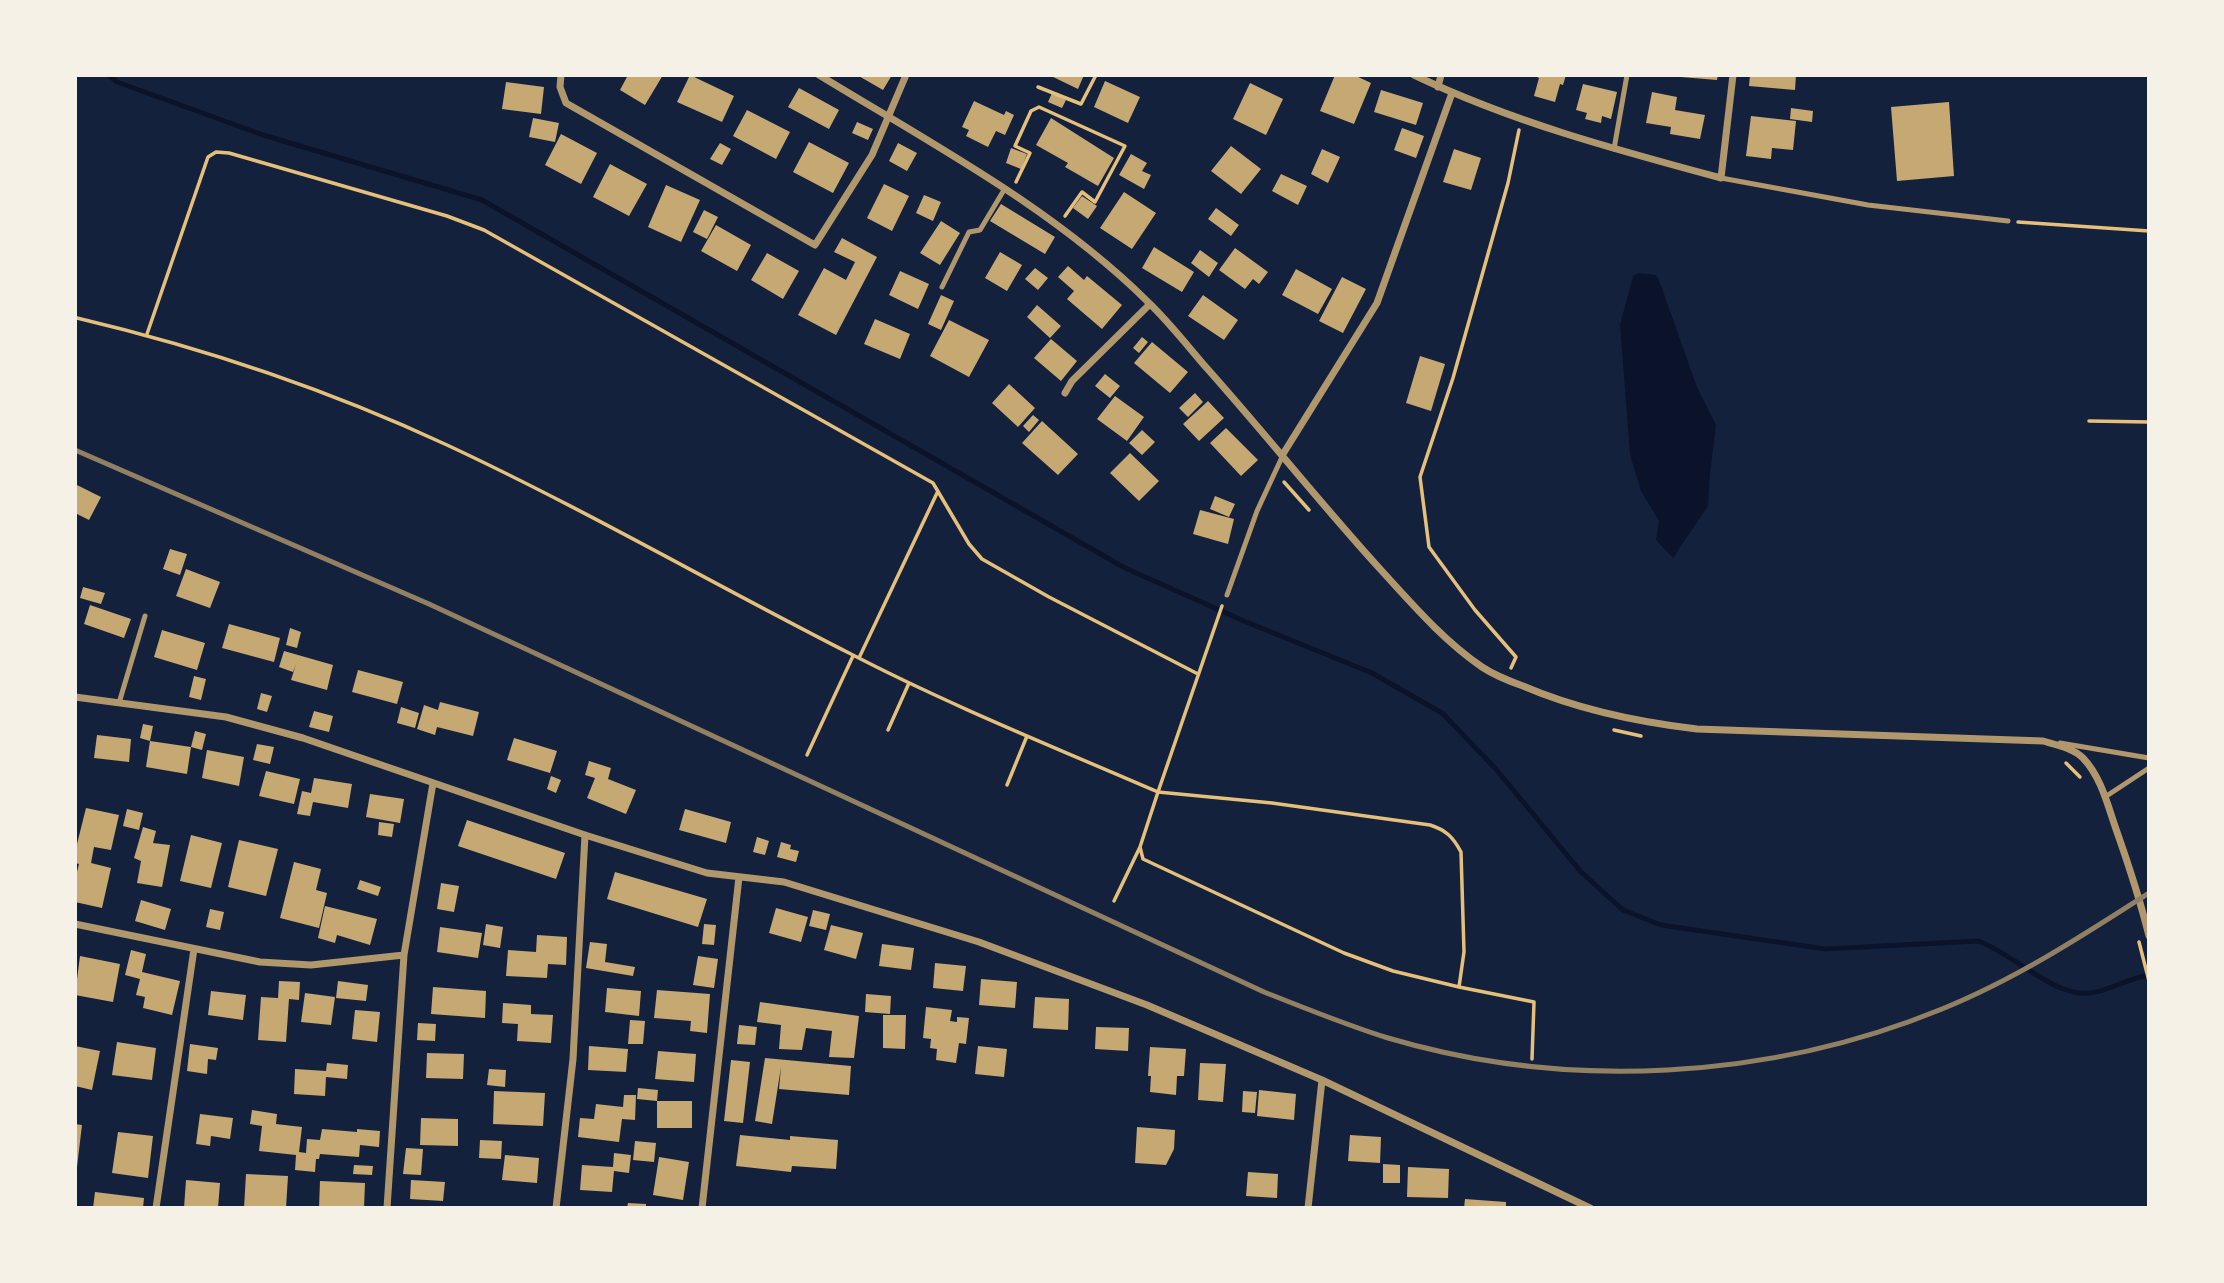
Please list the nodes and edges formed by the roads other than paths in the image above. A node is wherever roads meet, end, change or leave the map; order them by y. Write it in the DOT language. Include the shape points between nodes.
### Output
graph roads {
  1 [pos="561,75"];
  2 [pos="819,75"];
  3 [pos="906,75"];
  4 [pos="1414,75"];
  5 [pos="1441,75"];
  6 [pos="1627,75"];
  7 [pos="1733,75"];
  8 [pos="1438,87"];
  9 [pos="1452,93"];
  10 [pos="887,117"];
  11 [pos="1614,149"];
  12 [pos="1721,178"];
  13 [pos="1007,192"];
  14 [pos="2008,221"];
  15 [pos="942,287"];
  16 [pos="1150,303"];
  17 [pos="1065,393"];
  18 [pos="1283,454"];
  19 [pos="1227,595"];
  20 [pos="145,617"];
  21 [pos="75,697"];
  22 [pos="119,703"];
  23 [pos="2043,741"];
  24 [pos="2149,758"];
  25 [pos="2149,768"];
  26 [pos="433,783"];
  27 [pos="2105,797"];
  28 [pos="585,835"];
  29 [pos="739,877"];
  30 [pos="75,924"];
  31 [pos="2149,936"];
  32 [pos="194,949"];
  33 [pos="404,954"];
  34 [pos="1322,1080"];
  35 [pos="1587,1207"];
  36 [pos="156,1208"];
  37 [pos="387,1208"];
  38 [pos="556,1208"];
  39 [pos="702,1208"];
  40 [pos="1308,1208"];
  1 -- 10 [label="street" via="566,103 815,245 872,155"];
  2 -- 10 [label="street"];
  3 -- 10 [label="street"];
  4 -- 8 [label="street"];
  5 -- 8 [label="street"];
  6 -- 11 [label="lane"];
  7 -- 12 [label="street"];
  8 -- 9 [label="street"];
  9 -- 11 [label="street"];
  9 -- 18 [label="street" via="1377,303"];
  10 -- 13 [label="street"];
  11 -- 12 [label="street"];
  12 -- 14 [label="lane" via="1868,205"];
  13 -- 15 [label="lane" via="980,230 969,232"];
  13 -- 16 [label="street" via="1108,264"];
  16 -- 17 [label="street"];
  16 -- 18 [label="street"];
  18 -- 19 [label="lane"];
  18 -- 23 [label="street" via="1437,631 1505,679 1595,712 1662,725"];
  20 -- 22 [label="lane"];
  21 -- 22 [label="street"];
  22 -- 26 [label="street" via="226,717"];
  23 -- 24 [label="lane"];
  23 -- 27 [label="street" via="2081,756"];
  25 -- 27 [label="lane"];
  26 -- 28 [label="street"];
  26 -- 33 [label="street"];
  27 -- 31 [label="street"];
  28 -- 29 [label="street" via="707,873"];
  28 -- 38 [label="street" via="573,1059"];
  29 -- 34 [label="street" via="784,882 979,942 1147,1005"];
  29 -- 39 [label="street"];
  30 -- 32 [label="street"];
  32 -- 33 [label="street" via="260,962 311,965"];
  32 -- 36 [label="street"];
  33 -- 37 [label="street"];
  34 -- 35 [label="street"];
  34 -- 40 [label="street"];
}
